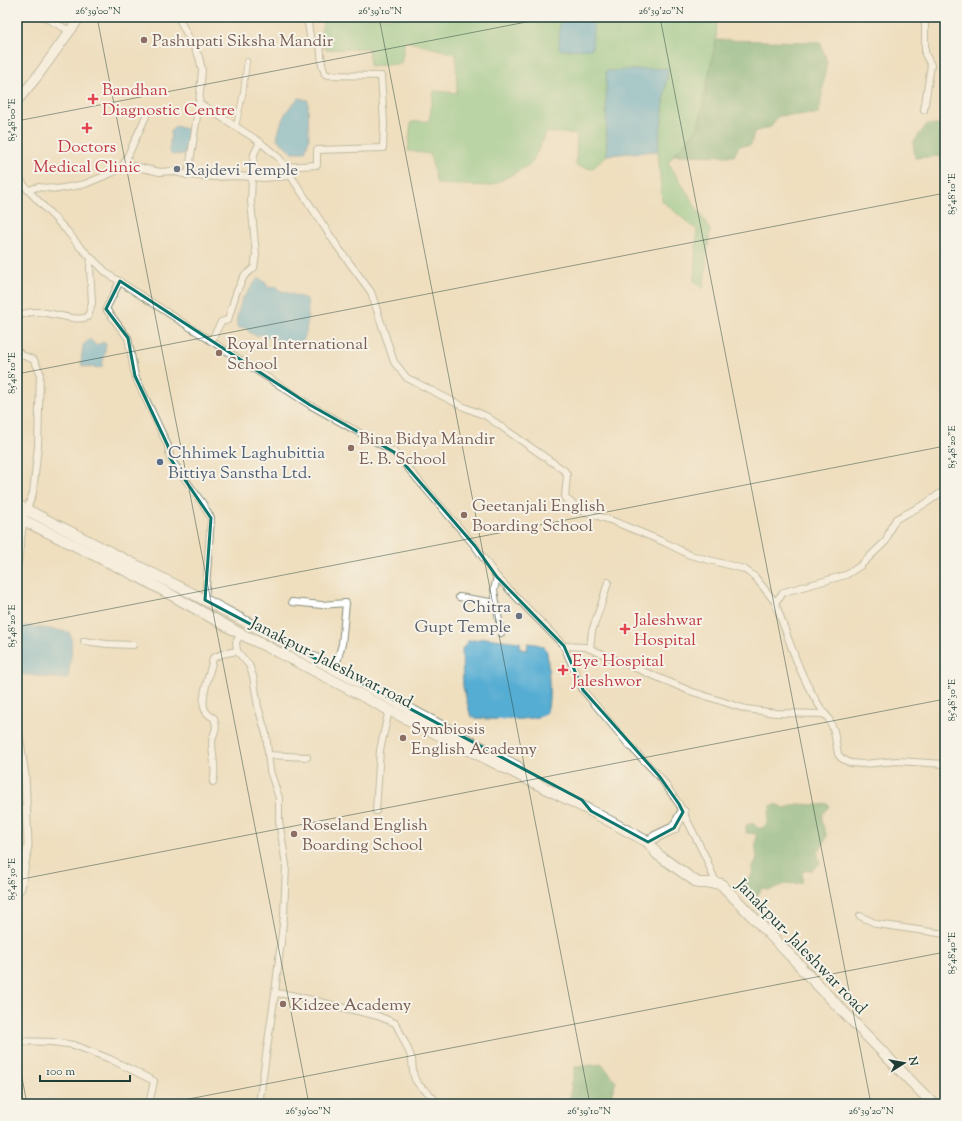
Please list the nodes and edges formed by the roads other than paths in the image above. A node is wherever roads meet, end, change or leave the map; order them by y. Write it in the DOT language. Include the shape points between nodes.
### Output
graph roads {
  1 [pos="44,17"];
  2 [pos="80,17"];
  3 [pos="178,17"];
  4 [pos="307,17"];
  5 [pos="925,17"];
  6 [pos="70,30"];
  7 [pos="246,61"];
  8 [pos="17,101"];
  9 [pos="200,103"];
  10 [pos="924,110"];
  11 [pos="147,114"];
  12 [pos="236,126"];
  13 [pos="260,142"];
  14 [pos="124,164"];
  15 [pos="284,167"];
  16 [pos="188,175"];
  17 [pos="17,176"];
  18 [pos="290,176"];
  19 [pos="252,177"];
  20 [pos="28,190"];
  21 [pos="91,258"];
  22 [pos="120,281"];
  23 [pos="17,316"];
  24 [pos="211,341"];
  25 [pos="17,350"];
  26 [pos="945,490"];
  27 [pos="17,505"];
  28 [pos="22,516"];
  29 [pos="17,565"];
  30 [pos="497,577"];
  31 [pos="608,582"];
  32 [pos="459,597"];
  33 [pos="205,600"];
  34 [pos="292,602"];
  35 [pos="775,602"];
  36 [pos="496,603"];
  37 [pos="501,633"];
  38 [pos="241,634"];
  39 [pos="84,641"];
  40 [pos="133,645"];
  41 [pos="564,646"];
  42 [pos="590,649"];
  43 [pos="237,651"];
  44 [pos="335,669"];
  45 [pos="389,710"];
  46 [pos="828,717"];
  47 [pos="17,722"];
  48 [pos="268,755"];
  49 [pos="307,757"];
  50 [pos="945,764"];
  51 [pos="213,782"];
  52 [pos="376,811"];
  53 [pos="591,812"];
  54 [pos="683,812"];
  55 [pos="648,842"];
  56 [pos="716,883"];
  57 [pos="17,893"];
  58 [pos="860,916"];
  59 [pos="945,934"];
  60 [pos="275,993"];
  61 [pos="17,1041"];
  62 [pos="898,1068"];
  63 [pos="150,1104"];
  64 [pos="259,1104"];
  65 [pos="437,1104"];
  66 [pos="933,1104"];
  67 [pos="936,1104"];
  1 -- 6 [label="street"];
  2 -- 6 [label="main road"];
  3 -- 9 [label="street" via="199,57 202,70"];
  4 -- 15 [label="street" via="311,42 320,43 325,74 381,76 383,148 317,150 317,165"];
  5 -- 10 [label="street" via="925,54 931,65"];
  6 -- 8 [label="main road"];
  7 -- 12 [label="street" via="243,94"];
  9 -- 12 [label="street"];
  9 -- 16 [label="street"];
  11 -- 14 [label="street"];
  12 -- 13 [label="street"];
  13 -- 15 [label="street" via="279,158"];
  13 -- 19 [label="street" via="254,154"];
  14 -- 16 [label="street"];
  14 -- 20 [label="street" via="114,172 85,184 58,189 38,187"];
  15 -- 18 [label="street"];
  16 -- 19 [label="street"];
  17 -- 20 [label="street"];
  18 -- 19 [label="street"];
  18 -- 35 [label="street" via="371,292 394,362 407,378 486,416 565,471 565,498 582,511 613,520 690,555 744,570 755,577"];
  19 -- 24 [label="street" via="251,202 256,255 254,268 244,276 228,320 220,322"];
  20 -- 21 [label="street"];
  21 -- 22 [label="street"];
  21 -- 23 [label="street" via="92,303 88,317 81,320 31,311"];
  22 -- 24 [label="street"];
  22 -- 33 [label="street" via="106,309 128,338 135,376 168,446 170,458 211,518"];
  24 -- 30 [label="street" via="310,405 394,452 475,546"];
  25 -- 28 [label="street" via="34,360 40,372 38,446 33,493"];
  26 -- 35 [label="street" via="896,519 890,527 886,541 860,566 846,575 784,592"];
  27 -- 28 [label="highway"];
  28 -- 29 [label="street"];
  28 -- 33 [label="highway"];
  28 -- 38 [label="highway, Janakpur- Jaleshwar road"];
  30 -- 36 [label="street" via="494,590"];
  30 -- 41 [label="street"];
  31 -- 42 [label="street" via="592,630"];
  32 -- 36 [label="street"];
  33 -- 44 [label="highway"];
  34 -- 44 [label="street" via="322,606 346,603 342,644"];
  35 -- 46 [label="street" via="798,662 819,706"];
  36 -- 37 [label="street"];
  38 -- 43 [label="street" via="236,642"];
  38 -- 45 [label="highway, Janakpur- Jaleshwar road"];
  39 -- 40 [label="street"];
  41 -- 42 [label="street"];
  41 -- 54 [label="street" via="583,690 623,739 660,777"];
  42 -- 46 [label="street" via="690,691 746,709 782,714 823,714"];
  43 -- 48 [label="street" via="249,665 253,676"];
  43 -- 51 [label="street" via="213,658 204,700 204,708 214,718 217,727 212,741"];
  44 -- 53 [label="highway" via="582,800"];
  45 -- 52 [label="street" via="380,750"];
  45 -- 53 [label="highway, Janakpur- Jaleshwar road"];
  46 -- 50 [label="street" via="834,731 838,754 850,763 897,761"];
  47 -- 57 [label="street" via="26,775 28,845 21,888"];
  48 -- 49 [label="street"];
  48 -- 60 [label="street" via="270,771 279,798 279,821 286,865 284,915"];
  53 -- 55 [label="highway, Janakpur- Jaleshwar road"];
  54 -- 55 [label="highway" via="674,828"];
  54 -- 56 [label="street"];
  55 -- 56 [label="highway, Janakpur- Jaleshwar road" via="657,854 698,883"];
  56 -- 62 [label="highway, Janakpur- Jaleshwar road" via="721,884"];
  58 -- 59 [label="street" via="877,924"];
  60 -- 64 [label="street"];
  60 -- 65 [label="street" via="378,1016 395,1023 412,1058 416,1081"];
  61 -- 63 [label="street" via="74,1045 110,1059 154,1081"];
  62 -- 66 [label="highway, Janakpur- Jaleshwar road"];
  62 -- 66 [label="highway, Janakpur- Jaleshwar road, bridge" via="802,968"];
  62 -- 67 [label="highway, Janakpur- Jaleshwar road"];
}
